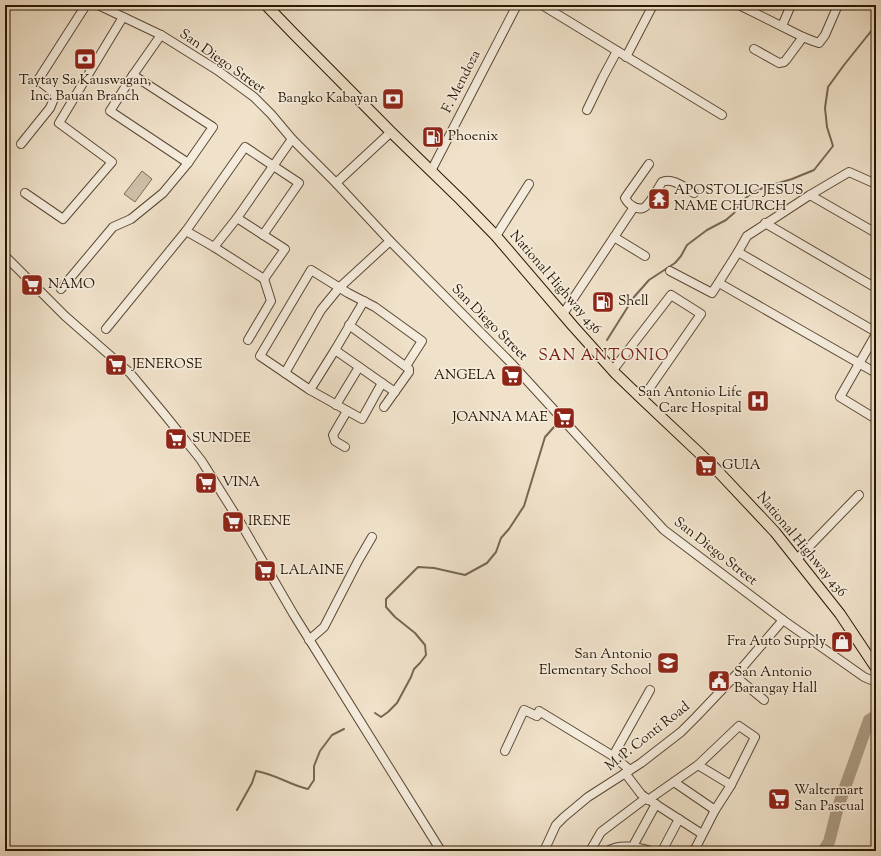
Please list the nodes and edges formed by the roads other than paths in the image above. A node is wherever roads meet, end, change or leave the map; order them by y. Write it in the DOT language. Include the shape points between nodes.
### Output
graph roads {
  1 [pos="86,5"];
  2 [pos="98,5"];
  3 [pos="266,5"];
  4 [pos="517,5"];
  5 [pos="542,5"];
  6 [pos="653,5"];
  7 [pos="739,5"];
  8 [pos="791,5"];
  9 [pos="838,5"];
  10 [pos="124,17"];
  11 [pos="782,26"];
  12 [pos="161,35"];
  13 [pos="803,37"];
  14 [pos="754,49"];
  15 [pos="617,51"];
  16 [pos="626,57"];
  17 [pos="133,75"];
  18 [pos="587,110"];
  19 [pos="722,115"];
  20 [pos="391,132"];
  21 [pos="292,139"];
  22 [pos="21,144"];
  23 [pos="188,163"];
  24 [pos="649,164"];
  25 [pos="274,166"];
  26 [pos="431,171"];
  27 [pos="336,183"];
  28 [pos="529,184"];
  29 [pos="876,184"];
  30 [pos="694,193"];
  31 [pos="25,194"];
  32 [pos="810,195"];
  33 [pos="634,207"];
  34 [pos="237,218"];
  35 [pos="765,224"];
  36 [pos="186,231"];
  37 [pos="876,234"];
  38 [pos="263,235"];
  39 [pos="496,236"];
  40 [pos="614,237"];
  41 [pos="390,241"];
  42 [pos="214,247"];
  43 [pos="738,252"];
  44 [pos="5,256"];
  45 [pos="646,256"];
  46 [pos="670,270"];
  47 [pos="264,279"];
  48 [pos="719,283"];
  49 [pos="339,288"];
  50 [pos="876,288"];
  51 [pos="61,289"];
  52 [pos="364,301"];
  53 [pos="564,314"];
  54 [pos="349,325"];
  55 [pos="106,329"];
  56 [pos="876,333"];
  57 [pos="248,340"];
  58 [pos="335,350"];
  59 [pos="859,363"];
  60 [pos="406,366"];
  61 [pos="359,367"];
  62 [pos="613,370"];
  63 [pos="285,373"];
  64 [pos="876,373"];
  65 [pos="382,383"];
  66 [pos="310,390"];
  67 [pos="394,392"];
  68 [pos="642,399"];
  69 [pos="336,405"];
  70 [pos="384,407"];
  71 [pos="347,411"];
  72 [pos="876,419"];
  73 [pos="345,447"];
  74 [pos="859,495"];
  75 [pos="372,537"];
  76 [pos="797,559"];
  77 [pos="782,620"];
  78 [pos="309,640"];
  79 [pos="876,668"];
  80 [pos="735,676"];
  81 [pos="876,682"];
  82 [pos="650,690"];
  83 [pos="764,700"];
  84 [pos="505,751"];
  85 [pos="613,756"];
  86 [pos="698,765"];
  87 [pos="627,772"];
  88 [pos="674,782"];
  89 [pos="731,785"];
  90 [pos="647,799"];
  91 [pos="656,804"];
  92 [pos="715,810"];
  93 [pos="679,819"];
  94 [pos="702,834"];
  95 [pos="633,846"];
  96 [pos="441,851"];
  97 [pos="544,851"];
  98 [pos="590,851"];
  99 [pos="607,851"];
  100 [pos="651,851"];
  101 [pos="662,851"];
  102 [pos="694,851"];
  1 -- 22 [label="street" via="38,80 56,94 50,108"];
  2 -- 10 [label="street, San Diego Street"];
  3 -- 20 [label="main road, National Highway 436"];
  4 -- 26 [label="street, F. Mendoza"];
  5 -- 15 [label="street"];
  6 -- 16 [label="street"];
  7 -- 11 [label="street"];
  8 -- 11 [label="street"];
  9 -- 13 [label="street" via="819,43"];
  10 -- 12 [label="street, San Diego Street"];
  10 -- 31 [label="street" via="59,123 112,162 63,219"];
  11 -- 13 [label="street"];
  12 -- 17 [label="street"];
  12 -- 21 [label="street, San Diego Street" via="254,97"];
  13 -- 14 [label="street" via="781,63"];
  15 -- 16 [label="street"];
  15 -- 18 [label="street"];
  16 -- 19 [label="street"];
  17 -- 23 [label="street" via="110,111"];
  17 -- 23 [label="street" via="213,128"];
  20 -- 26 [label="main road, National Highway 436"];
  20 -- 27 [label="street"];
  21 -- 25 [label="street"];
  21 -- 27 [label="street, San Diego Street"];
  23 -- 51 [label="street" via="163,193 131,219 113,227"];
  24 -- 33 [label="street" via="625,198"];
  25 -- 34 [label="street"];
  25 -- 36 [label="street" via="245,147"];
  25 -- 38 [label="street" via="299,183"];
  26 -- 39 [label="main road, National Highway 436"];
  27 -- 41 [label="street, San Diego Street"];
  28 -- 39 [label="street"];
  29 -- 32 [label="street" via="849,172"];
  30 -- 33 [label="street" via="680,184 664,181 644,208"];
  32 -- 35 [label="street"];
  32 -- 37 [label="street"];
  33 -- 40 [label="street"];
  34 -- 38 [label="street"];
  34 -- 42 [label="street"];
  35 -- 43 [label="street" via="747,236"];
  35 -- 50 [label="street"];
  36 -- 42 [label="street"];
  36 -- 55 [label="street"];
  38 -- 47 [label="street" via="285,249"];
  39 -- 53 [label="main road, National Highway 436"];
  40 -- 45 [label="street"];
  40 -- 53 [label="street"];
  41 -- 49 [label="street"];
  41 -- 77 [label="street, San Diego Street" via="511,363 664,530"];
  42 -- 47 [label="street"];
  43 -- 48 [label="street"];
  43 -- 56 [label="street"];
  44 -- 78 [label="street" via="65,316 130,373 165,415 205,466"];
  46 -- 48 [label="street" via="712,293"];
  47 -- 57 [label="street" via="271,301"];
  48 -- 59 [label="street"];
  49 -- 52 [label="street"];
  49 -- 63 [label="street" via="321,310"];
  49 -- 63 [label="street" via="311,270 260,356"];
  52 -- 54 [label="street"];
  52 -- 60 [label="street" via="422,341"];
  53 -- 62 [label="main road, National Highway 436"];
  54 -- 58 [label="street"];
  54 -- 60 [label="street"];
  56 -- 59 [label="street"];
  58 -- 61 [label="street"];
  58 -- 66 [label="street"];
  59 -- 64 [label="street"];
  59 -- 72 [label="street" via="840,397"];
  60 -- 67 [label="street" via="409,372"];
  61 -- 65 [label="street"];
  61 -- 69 [label="street"];
  62 -- 68 [label="main road, National Highway 436"];
  62 -- 68 [label="street" via="671,295 701,314"];
  63 -- 66 [label="street"];
  65 -- 67 [label="street"];
  65 -- 71 [label="street" via="362,419"];
  66 -- 69 [label="street"];
  67 -- 70 [label="street"];
  68 -- 76 [label="main road, National Highway 436" via="713,466"];
  69 -- 71 [label="street"];
  71 -- 73 [label="street" via="333,435 335,441"];
  74 -- 76 [label="street"];
  75 -- 78 [label="street" via="324,627"];
  76 -- 79 [label="main road, National Highway 436" via="840,614"];
  77 -- 80 [label="street, M. P. Conti Road"];
  77 -- 81 [label="street, San Diego Street" via="864,677"];
  78 -- 96 [label="street"];
  80 -- 83 [label="street"];
  80 -- 87 [label="street, M. P. Conti Road" via="681,732"];
  82 -- 85 [label="street"];
  84 -- 85 [label="street" via="524,710 537,716 539,710"];
  85 -- 87 [label="street"];
  86 -- 88 [label="street"];
  86 -- 89 [label="street"];
  86 -- 89 [label="street" via="739,726 755,737"];
  87 -- 90 [label="street" via="640,794"];
  87 -- 97 [label="street, M. P. Conti Road" via="588,797 564,817 556,825"];
  88 -- 90 [label="street"];
  88 -- 92 [label="street"];
  89 -- 92 [label="street"];
  90 -- 91 [label="street"];
  90 -- 98 [label="street" via="601,832"];
  91 -- 93 [label="street"];
  91 -- 95 [label="street"];
  92 -- 94 [label="street"];
  93 -- 94 [label="street"];
  93 -- 101 [label="street"];
  94 -- 102 [label="street"];
  95 -- 99 [label="street"];
  95 -- 100 [label="street"];
}
